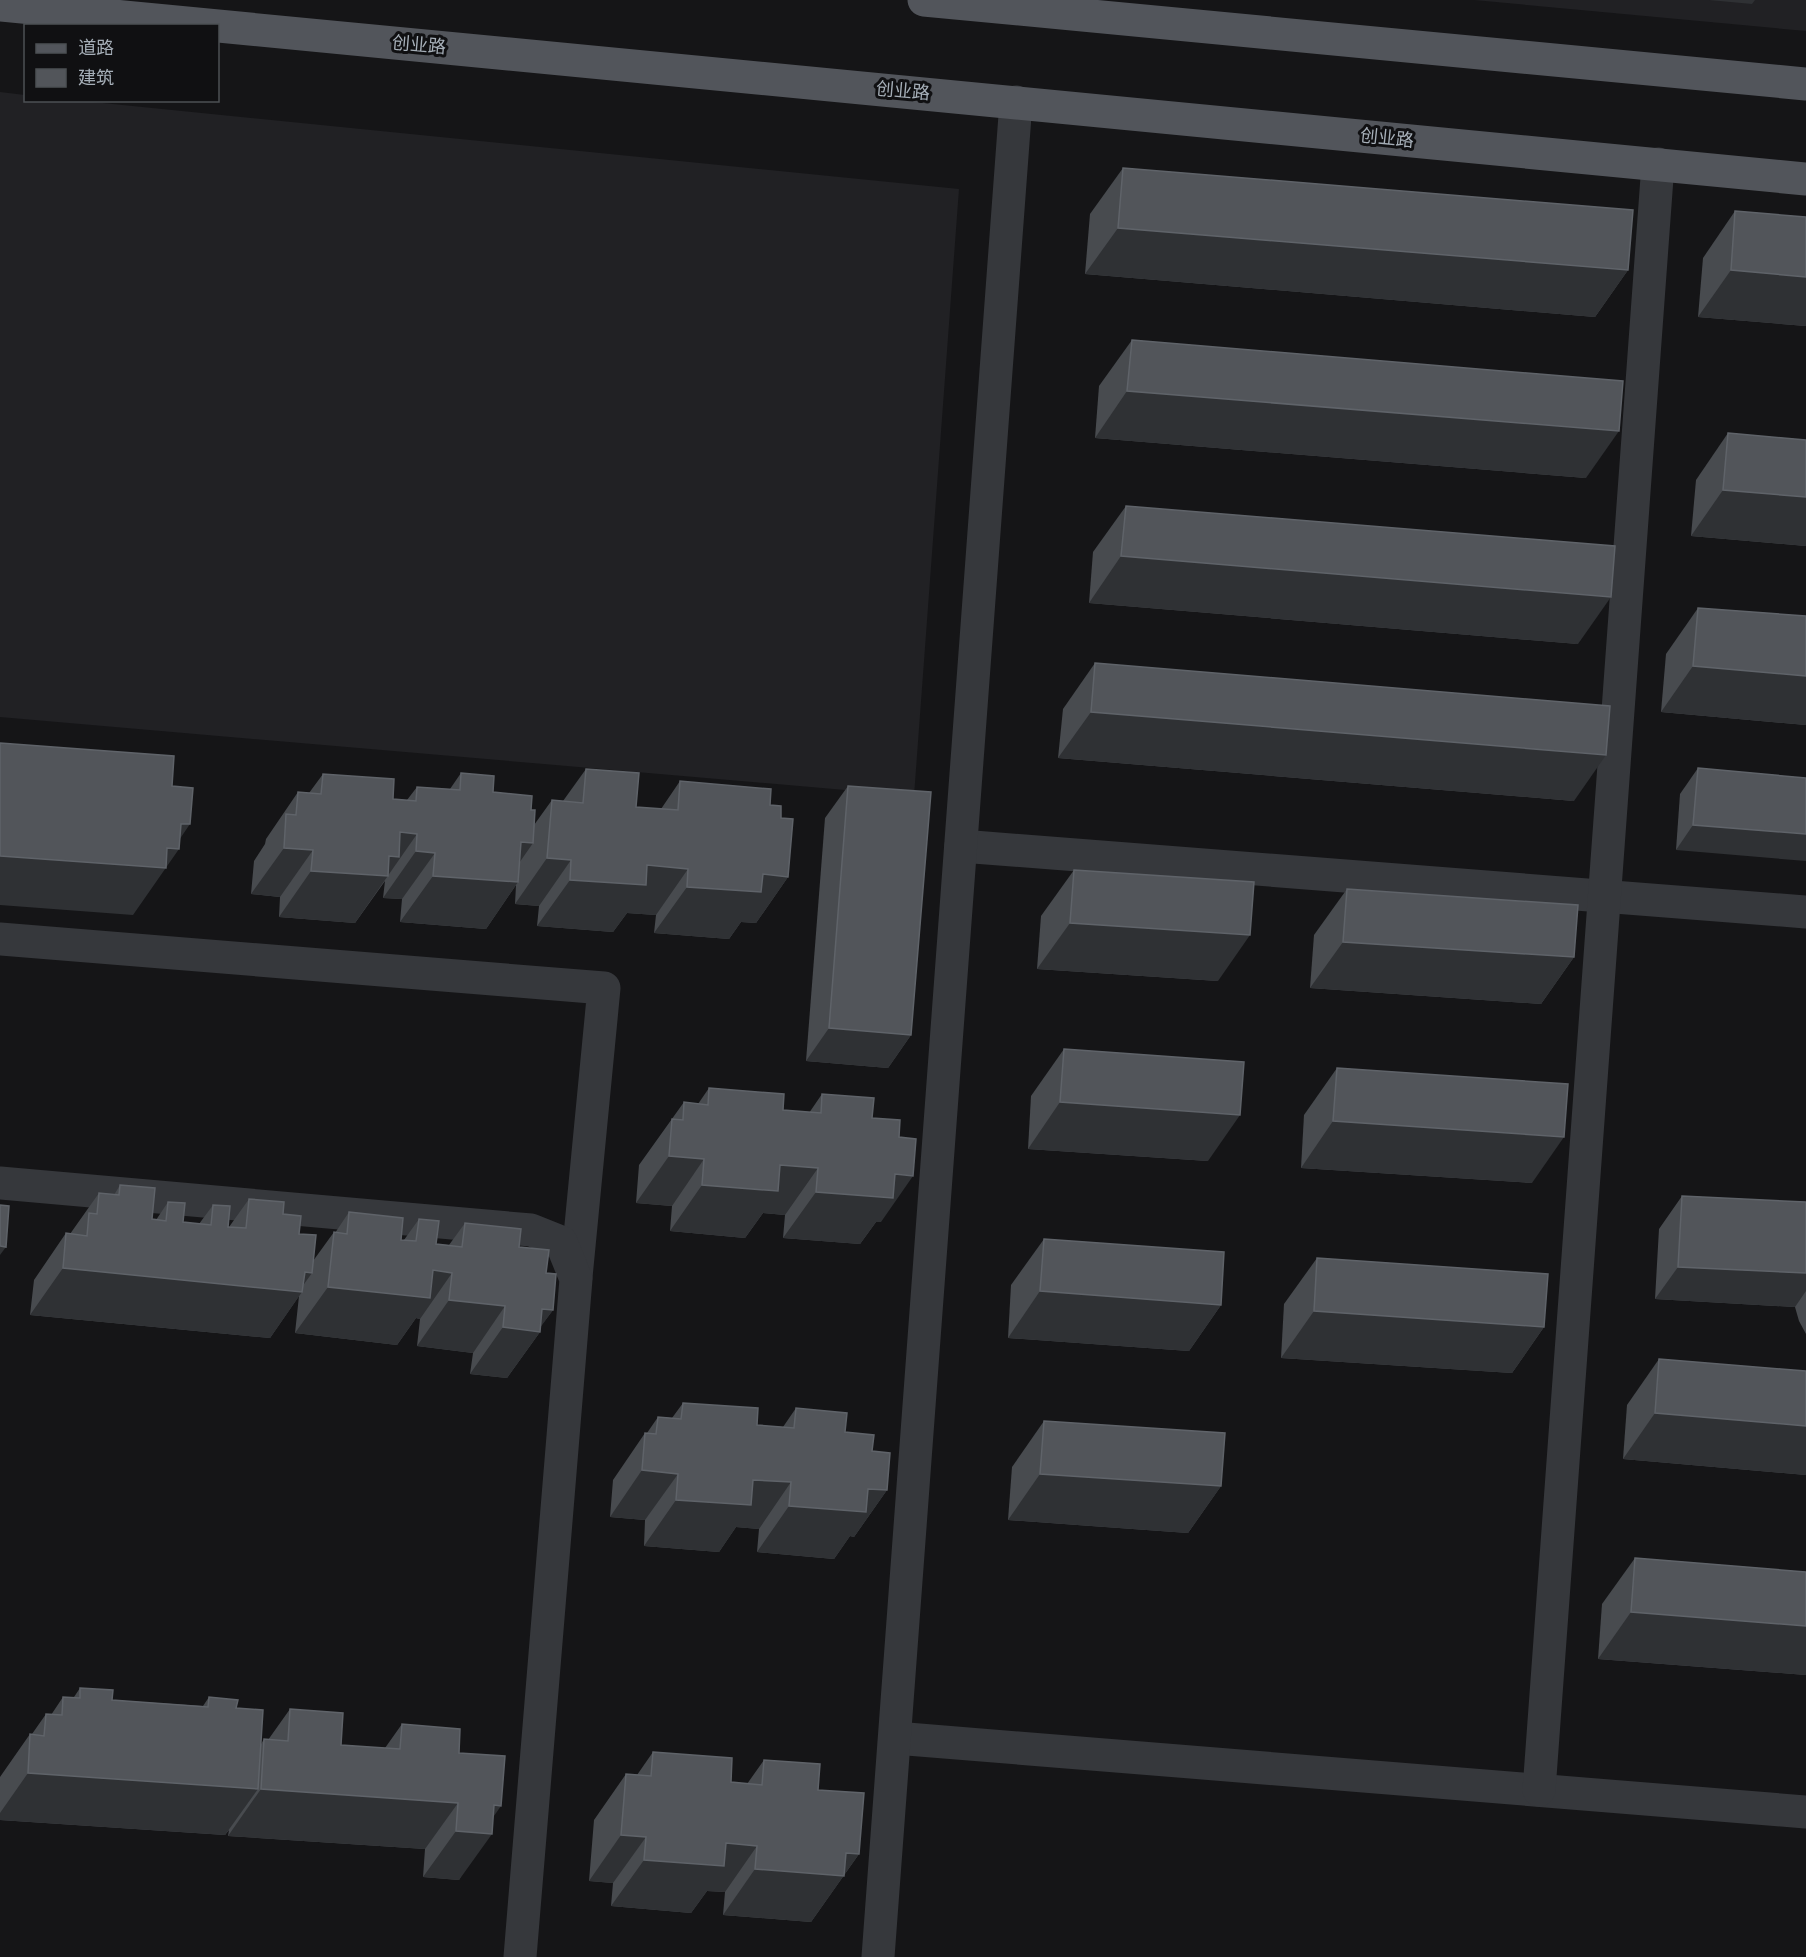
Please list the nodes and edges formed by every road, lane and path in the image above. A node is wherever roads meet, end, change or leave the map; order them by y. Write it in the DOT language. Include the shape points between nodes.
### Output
graph roads {
  1 [pos="924,0"];
  2 [pos="0,4"];
  3 [pos="207,24"];
  4 [pos="219,25"];
  5 [pos="1806,84"];
  6 [pos="1016,102"];
  7 [pos="1658,164"];
  8 [pos="1806,179"];
  9 [pos="961,846"];
  10 [pos="1605,896"];
  11 [pos="1806,912"];
  12 [pos="0,939"];
  13 [pos="0,1184"];
  14 [pos="576,1279"];
  15 [pos="895,1738"];
  16 [pos="1539,1790"];
  17 [pos="1806,1812"];
  18 [pos="520,1957"];
  19 [pos="878,1957"];
  1 -- 5 [label="main road"];
  2 -- 3 [label="main road, 创业路"];
  4 -- 6 [label="main road, 创业路"];
  6 -- 7 [label="main road, 创业路"];
  6 -- 9 [label="street"];
  7 -- 8 [label="main road, 创业路"];
  7 -- 10 [label="street"];
  9 -- 10 [label="street"];
  9 -- 15 [label="street"];
  10 -- 11 [label="street"];
  10 -- 16 [label="street"];
  12 -- 14 [label="street" via="604,988"];
  13 -- 14 [label="street" via="531,1230 561,1242"];
  14 -- 18 [label="street"];
  15 -- 16 [label="street"];
  15 -- 19 [label="street"];
  16 -- 17 [label="street"];
}
